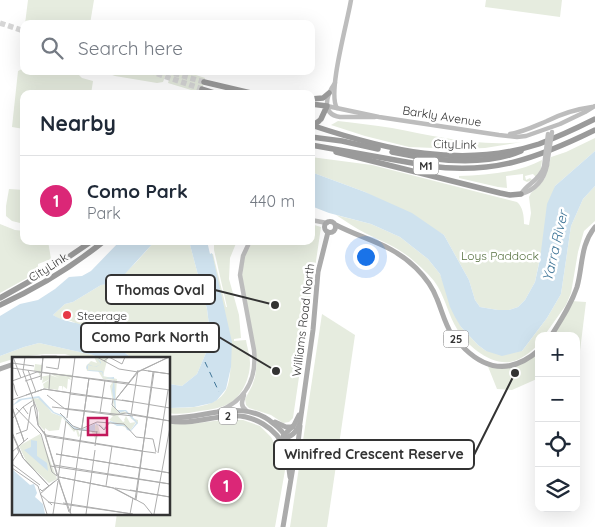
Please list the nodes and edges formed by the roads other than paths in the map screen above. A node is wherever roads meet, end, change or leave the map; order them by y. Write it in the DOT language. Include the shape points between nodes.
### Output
graph roads {
  1 [pos="351,0"];
  2 [pos="204,82"];
  3 [pos="335,83"];
  4 [pos="202,88"];
  5 [pos="207,90"];
  6 [pos="238,90"];
  7 [pos="329,93"];
  8 [pos="315,98"];
  9 [pos="315,105"];
  10 [pos="594,106"];
  11 [pos="338,108"];
  12 [pos="328,109"];
  13 [pos="379,116"];
  14 [pos="552,119"];
  15 [pos="595,119"];
  16 [pos="315,123"];
  17 [pos="315,127"];
  18 [pos="551,130"];
  19 [pos="595,130"];
  20 [pos="501,135"];
  21 [pos="315,138"];
  22 [pos="539,144"];
  23 [pos="315,146"];
  24 [pos="315,146"];
  25 [pos="537,182"];
  26 [pos="528,185"];
  27 [pos="534,187"];
  28 [pos="521,194"];
  29 [pos="315,222"];
  30 [pos="595,227"];
  31 [pos="327,228"];
  32 [pos="335,228"];
  33 [pos="86,245"];
  34 [pos="98,245"];
  35 [pos="248,245"];
  36 [pos="0,298"];
  37 [pos="0,305"];
  38 [pos="554,332"];
  39 [pos="535,354"];
  40 [pos="12,365"];
  41 [pos="0,369"];
  42 [pos="246,391"];
  43 [pos="246,410"];
  44 [pos="301,410"];
  45 [pos="213,413"];
  46 [pos="268,419"];
  47 [pos="170,420"];
  48 [pos="170,420"];
  49 [pos="301,420"];
  50 [pos="294,425"];
  51 [pos="286,436"];
  52 [pos="280,440"];
  53 [pos="293,455"];
  54 [pos="290,482"];
  55 [pos="283,527"];
  1 -- 3 [label="main road"];
  2 -- 6 [label="highway"];
  3 -- 7 [label="main road"];
  3 -- 11 [label="main road"];
  4 -- 5 [label="highway"];
  7 -- 8 [label="highway" via="323,98"];
  7 -- 12 [label="main road"];
  9 -- 12 [label="highway"];
  10 -- 14 [label="main road, Barkly Avenue"];
  10 -- 18 [label="main road, Barkly Avenue"];
  11 -- 12 [label="main road"];
  11 -- 13 [label="main road, Barkly Avenue"];
  12 -- 13 [label="main road, Barkly Avenue" via="339,117"];
  12 -- 16 [label="highway, bridge"];
  13 -- 20 [label="main road, Barkly Avenue"];
  14 -- 18 [label="main road"];
  14 -- 20 [label="main road, Barkly Avenue" via="520,132"];
  15 -- 22 [label="highway, CityLink / M1"];
  17 -- 22 [label="highway, CityLink / M1" via="376,145 433,155 480,155"];
  18 -- 20 [label="main road, Barkly Avenue" via="523,136"];
  18 -- 25 [label="main road, bridge" via="545,166"];
  19 -- 23 [label="highway, CityLink / M1" via="525,160 468,169 418,164"];
  21 -- 22 [label="highway, M1" via="444,160 474,160 515,154"];
  24 -- 28 [label="highway" via="505,194"];
  25 -- 26 [label="main road"];
  25 -- 27 [label="main road"];
  26 -- 27 [label="main road"];
  26 -- 28 [label="main road"];
  27 -- 28 [label="main road"];
  29 -- 31 [label="main road"];
  30 -- 38 [label="main road" via="585,244 578,286"];
  31 -- 32 [label="main road" via="332,233"];
  31 -- 32 [label="main road, 25" via="332,222"];
  31 -- 44 [label="main road, Williams Road North" via="318,272"];
  32 -- 39 [label="main road, 25" via="387,247 417,269 433,291 452,334 474,357 493,366 507,367 520,364"];
  33 -- 36 [label="highway"];
  34 -- 37 [label="highway, CityLink" via="34,288"];
  35 -- 42 [label="main road" via="240,271 255,360"];
  40 -- 41 [label="main road"];
  42 -- 43 [label="main road" via="242,403"];
  42 -- 45 [label="main road" via="232,405"];
  43 -- 45 [label="main road, 2"];
  43 -- 46 [label="main road, 2"];
  44 -- 49 [label="main road, Williams Road North"];
  44 -- 50 [label="main road, Williams Road North"];
  45 -- 47 [label="main road, 2"];
  46 -- 50 [label="main road, 2" via="285,427"];
  46 -- 51 [label="main road, 2"];
  48 -- 52 [label="main road, 2" via="181,423 246,417 266,426"];
  49 -- 51 [label="main road" via="298,429"];
  49 -- 53 [label="main road, Williams Road North"];
  50 -- 51 [label="main road, Williams Road North"];
  51 -- 52 [label="main road"];
  51 -- 53 [label="main road"];
  52 -- 54 [label="main road" via="286,454"];
  53 -- 54 [label="main road"];
  54 -- 55 [label="main road"];
}
